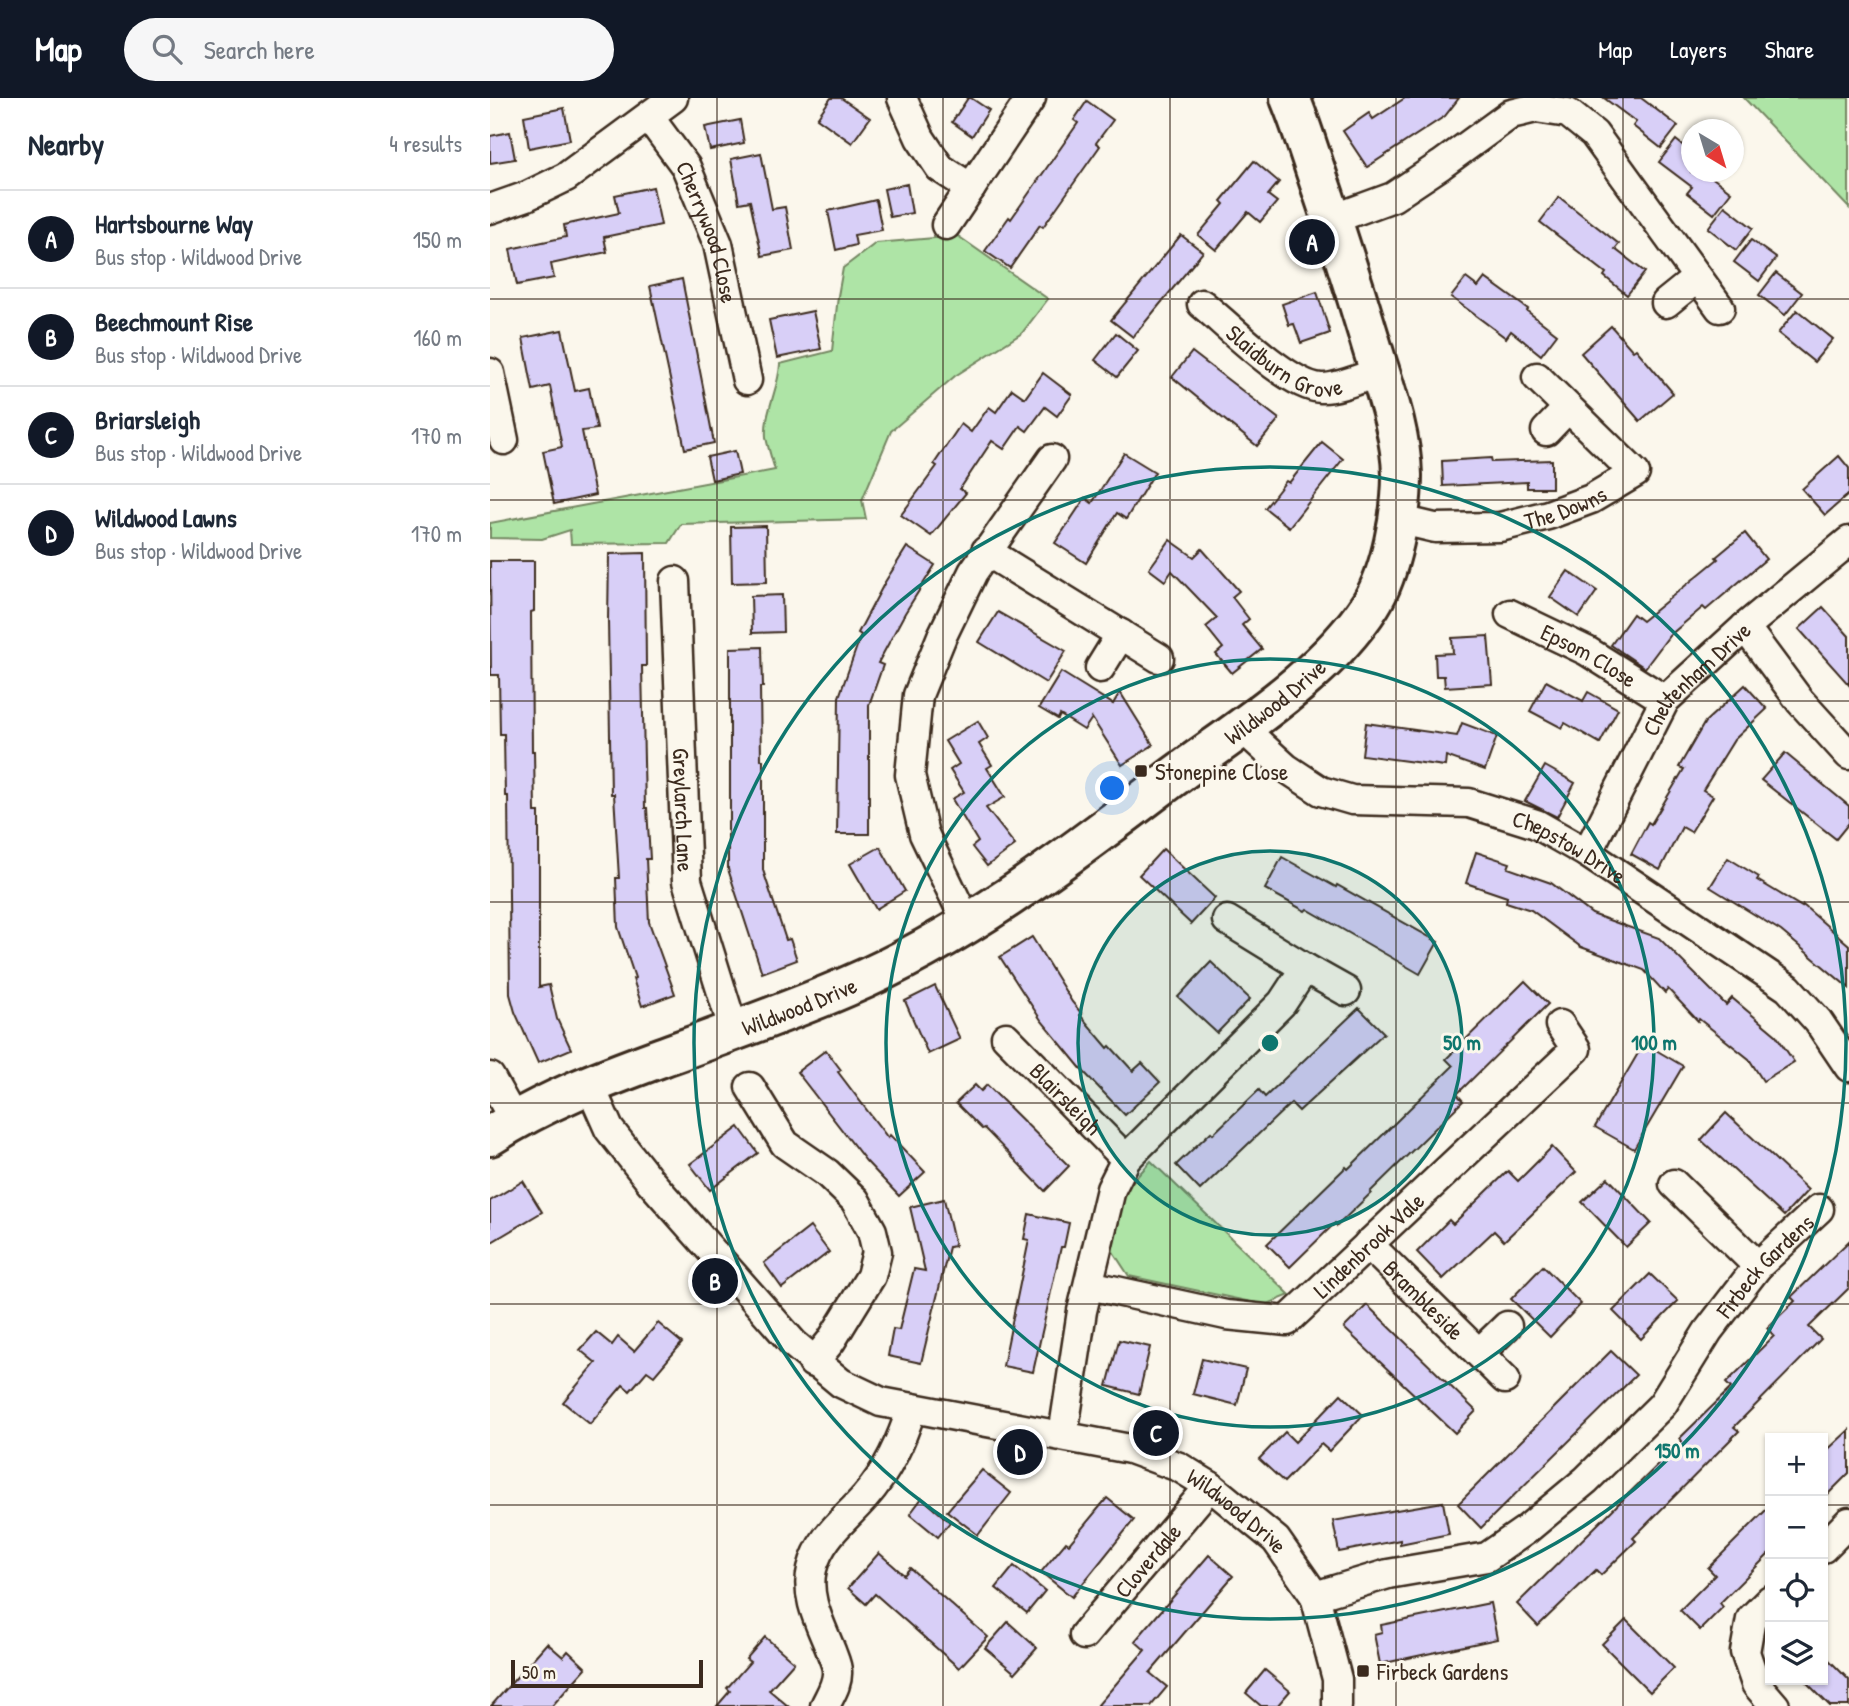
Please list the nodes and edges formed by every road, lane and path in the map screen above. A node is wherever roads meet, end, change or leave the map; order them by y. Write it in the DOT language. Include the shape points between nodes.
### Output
graph roads {
  1 [pos="673,98"];
  2 [pos="902,98"];
  3 [pos="1031,98"];
  4 [pos="1290,98"];
  5 [pos="649,117"];
  6 [pos="971,188"];
  7 [pos="490,209"];
  8 [pos="1333,219"];
  9 [pos="946,225"];
  10 [pos="1697,278"];
  11 [pos="1666,303"];
  12 [pos="1202,304"];
  13 [pos="1720,308"];
  14 [pos="738,368"];
  15 [pos="1379,372"];
  16 [pos="490,373"];
  17 [pos="1537,377"];
  18 [pos="1568,408"];
  19 [pos="1546,431"];
  20 [pos="504,440"];
  21 [pos="1052,459"];
  22 [pos="1397,519"];
  23 [pos="1849,541"];
  24 [pos="986,551"];
  25 [pos="675,581"];
  26 [pos="1510,614"];
  27 [pos="1745,627"];
  28 [pos="1121,634"];
  29 [pos="1159,657"];
  30 [pos="1100,668"];
  31 [pos="1665,700"];
  32 [pos="1241,727"];
  33 [pos="1849,755"];
  34 [pos="1587,853"];
  35 [pos="1227,920"];
  36 [pos="968,925"];
  37 [pos="1305,968"];
  38 [pos="1346,991"];
  39 [pos="1560,1025"];
  40 [pos="734,1031"];
  41 [pos="1006,1037"];
  42 [pos="1849,1067"];
  43 [pos="490,1077"];
  44 [pos="589,1084"];
  45 [pos="751,1087"];
  46 [pos="502,1128"];
  47 [pos="1126,1159"];
  48 [pos="1675,1184"];
  49 [pos="1819,1209"];
  50 [pos="1368,1244"];
  51 [pos="1758,1266"];
  52 [pos="1088,1285"];
  53 [pos="1507,1325"];
  54 [pos="1479,1353"];
  55 [pos="813,1363"];
  56 [pos="1505,1379"];
  57 [pos="912,1408"];
  58 [pos="1063,1435"];
  59 [pos="1210,1486"];
  60 [pos="1849,1522"];
  61 [pos="1828,1543"];
  62 [pos="1315,1596"];
  63 [pos="1765,1605"];
  64 [pos="1084,1635"];
  65 [pos="825,1706"];
  66 [pos="1337,1706"];
  67 [pos="1775,1706"];
  1 -- 5 [label="street"];
  2 -- 6 [label="street" via="940,168"];
  3 -- 6 [label="street"];
  4 -- 8 [label="street, Wildwood Drive"];
  5 -- 7 [label="street" via="566,177"];
  5 -- 14 [label="street, Cherrywood Close" via="686,167 718,244"];
  6 -- 9 [label="street"];
  8 -- 10 [label="street" via="1392,197 1511,114 1536,108 1568,113 1594,134"];
  8 -- 15 [label="street, Wildwood Drive"];
  10 -- 11 [label="street"];
  10 -- 13 [label="street"];
  12 -- 15 [label="street, Slaidburn Grove" via="1304,384 1323,388"];
  15 -- 22 [label="street, Wildwood Drive" via="1398,438 1402,476"];
  16 -- 20 [label="street"];
  17 -- 18 [label="street, The Downs"];
  18 -- 19 [label="street"];
  18 -- 22 [label="street, The Downs" via="1635,473 1591,499 1500,527 1435,528"];
  21 -- 24 [label="street"];
  22 -- 32 [label="street, Wildwood Drive" via="1383,581 1352,631 1315,671"];
  23 -- 27 [label="street, Cheltenham Drive"];
  24 -- 28 [label="street"];
  24 -- 36 [label="street" via="918,695 910,775 924,834"];
  25 -- 40 [label="street, Greylarch Lane" via="687,881"];
  26 -- 31 [label="street, Epsom Close" via="1587,651"];
  27 -- 31 [label="street, Cheltenham Drive"];
  27 -- 33 [label="street" via="1800,702"];
  28 -- 29 [label="street"];
  28 -- 30 [label="street"];
  31 -- 34 [label="street, Cheltenham Drive"];
  32 -- 34 [label="street, Chepstow Drive" via="1286,768 1321,791 1352,800 1469,803 1536,824"];
  32 -- 36 [label="street, Wildwood Drive"];
  34 -- 42 [label="street, Chepstow Drive" via="1788,988 1818,1021"];
  35 -- 37 [label="street"];
  36 -- 40 [label="street, Wildwood Drive" via="895,965"];
  37 -- 38 [label="street"];
  37 -- 47 [label="street" via="1282,1003"];
  39 -- 50 [label="street, Lindenbrook Vale" via="1576,1049"];
  40 -- 44 [label="street, Wildwood Drive"];
  41 -- 47 [label="street, Blairsleigh"];
  43 -- 46 [label="street"];
  44 -- 46 [label="street, Wildwood Drive"];
  44 -- 55 [label="street, Wildwood Drive" via="609,1129 650,1181"];
  45 -- 55 [label="street" via="785,1144 827,1173 855,1200 872,1231 877,1252 871,1276"];
  47 -- 52 [label="street" via="1111,1189"];
  48 -- 51 [label="street"];
  49 -- 51 [label="street, Firbeck Gardens"];
  50 -- 52 [label="street, Lindenbrook Vale" via="1287,1321 1226,1315"];
  50 -- 54 [label="street, Brambleside"];
  51 -- 62 [label="street, Firbeck Gardens" via="1708,1331 1662,1405 1586,1480 1526,1530 1487,1557 1388,1574"];
  52 -- 58 [label="street"];
  53 -- 54 [label="street, Brambleside"];
  54 -- 56 [label="street, Brambleside"];
  55 -- 57 [label="street, Wildwood Drive" via="881,1402"];
  57 -- 58 [label="street, Wildwood Drive"];
  57 -- 65 [label="street" via="899,1447 865,1498 819,1547 811,1572 812,1602 838,1670"];
  58 -- 59 [label="street, Wildwood Drive" via="1130,1449"];
  59 -- 62 [label="street, Wildwood Drive" via="1276,1540"];
  59 -- 64 [label="street, Cloverdale"];
  60 -- 61 [label="street"];
  62 -- 66 [label="street, Wildwood Drive" via="1337,1679"];
  63 -- 67 [label="street" via="1751,1619 1745,1652 1756,1684"];
}
